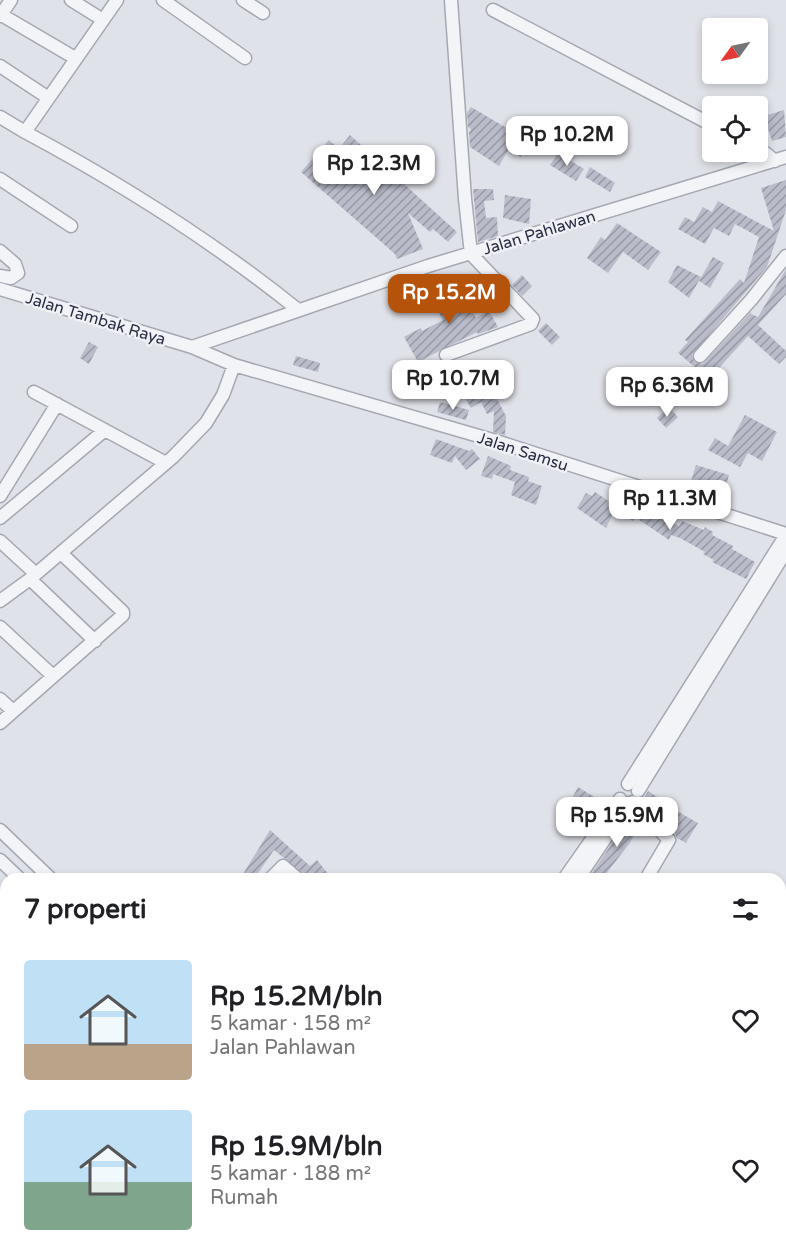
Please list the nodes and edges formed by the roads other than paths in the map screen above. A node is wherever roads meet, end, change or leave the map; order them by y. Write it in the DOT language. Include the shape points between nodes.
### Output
graph roads {
  1 [pos="11,0"];
  2 [pos="71,0"];
  3 [pos="117,0"];
  4 [pos="163,0"];
  5 [pos="243,0"];
  6 [pos="451,0"];
  7 [pos="493,10"];
  8 [pos="263,13"];
  9 [pos="0,15"];
  10 [pos="103,20"];
  11 [pos="75,58"];
  12 [pos="245,58"];
  13 [pos="0,66"];
  14 [pos="47,97"];
  15 [pos="0,117"];
  16 [pos="702,120"];
  17 [pos="25,132"];
  18 [pos="780,159"];
  19 [pos="0,179"];
  20 [pos="71,226"];
  21 [pos="0,251"];
  22 [pos="471,254"];
  23 [pos="786,256"];
  24 [pos="0,276"];
  25 [pos="0,289"];
  26 [pos="297,309"];
  27 [pos="192,347"];
  28 [pos="446,356"];
  29 [pos="700,356"];
  30 [pos="234,365"];
  31 [pos="34,392"];
  32 [pos="57,404"];
  33 [pos="105,430"];
  34 [pos="166,463"];
  35 [pos="0,496"];
  36 [pos="0,518"];
  37 [pos="786,535"];
  38 [pos="0,541"];
  39 [pos="786,550"];
  40 [pos="61,553"];
  41 [pos="33,576"];
  42 [pos="0,600"];
  43 [pos="0,627"];
  44 [pos="95,641"];
  45 [pos="52,675"];
  46 [pos="700,683"];
  47 [pos="0,699"];
  48 [pos="12,710"];
  49 [pos="0,723"];
  50 [pos="629,796"];
  51 [pos="0,830"];
  52 [pos="0,860"];
  53 [pos="14,873"];
  54 [pos="45,873"];
  55 [pos="276,873"];
  56 [pos="291,873"];
  57 [pos="569,873"];
  58 [pos="582,873"];
  59 [pos="650,873"];
  1 -- 9 [label="street"];
  2 -- 10 [label="street"];
  3 -- 10 [label="street"];
  4 -- 12 [label="street"];
  5 -- 8 [label="street"];
  6 -- 22 [label="street"];
  7 -- 16 [label="street"];
  9 -- 11 [label="street"];
  10 -- 11 [label="street"];
  11 -- 14 [label="street"];
  13 -- 14 [label="street"];
  14 -- 17 [label="street"];
  15 -- 17 [label="street"];
  17 -- 26 [label="street" via="168,214 235,259"];
  18 -- 22 [label="street, Jalan Pahlawan"];
  19 -- 20 [label="street"];
  21 -- 24 [label="street" via="15,264 18,273 11,278"];
  22 -- 26 [label="street, Jalan Pahlawan"];
  22 -- 28 [label="street" via="532,315 533,322"];
  23 -- 29 [label="street"];
  25 -- 27 [label="street, Jalan Tambak Raya"];
  26 -- 27 [label="street, Jalan Pahlawan"];
  27 -- 30 [label="street, Jalan Samsu"];
  30 -- 34 [label="street" via="223,395 206,423"];
  30 -- 37 [label="street, Jalan Samsu" via="496,441"];
  31 -- 32 [label="street"];
  32 -- 33 [label="street"];
  32 -- 35 [label="street"];
  33 -- 34 [label="street"];
  33 -- 36 [label="street"];
  34 -- 40 [label="street"];
  37 -- 46 [label="street"];
  38 -- 41 [label="street"];
  39 -- 46 [label="street"];
  40 -- 41 [label="street"];
  40 -- 44 [label="street" via="123,612 122,618"];
  41 -- 42 [label="street"];
  41 -- 44 [label="street"];
  43 -- 45 [label="street"];
  44 -- 45 [label="street"];
  45 -- 48 [label="street"];
  46 -- 50 [label="street"];
  47 -- 48 [label="street"];
  48 -- 49 [label="street"];
  50 -- 57 [label="street"];
  50 -- 58 [label="street"];
  50 -- 59 [label="street" via="669,840"];
  51 -- 54 [label="street"];
  52 -- 53 [label="street"];
  55 -- 56 [label="street" via="283,866"];
}
